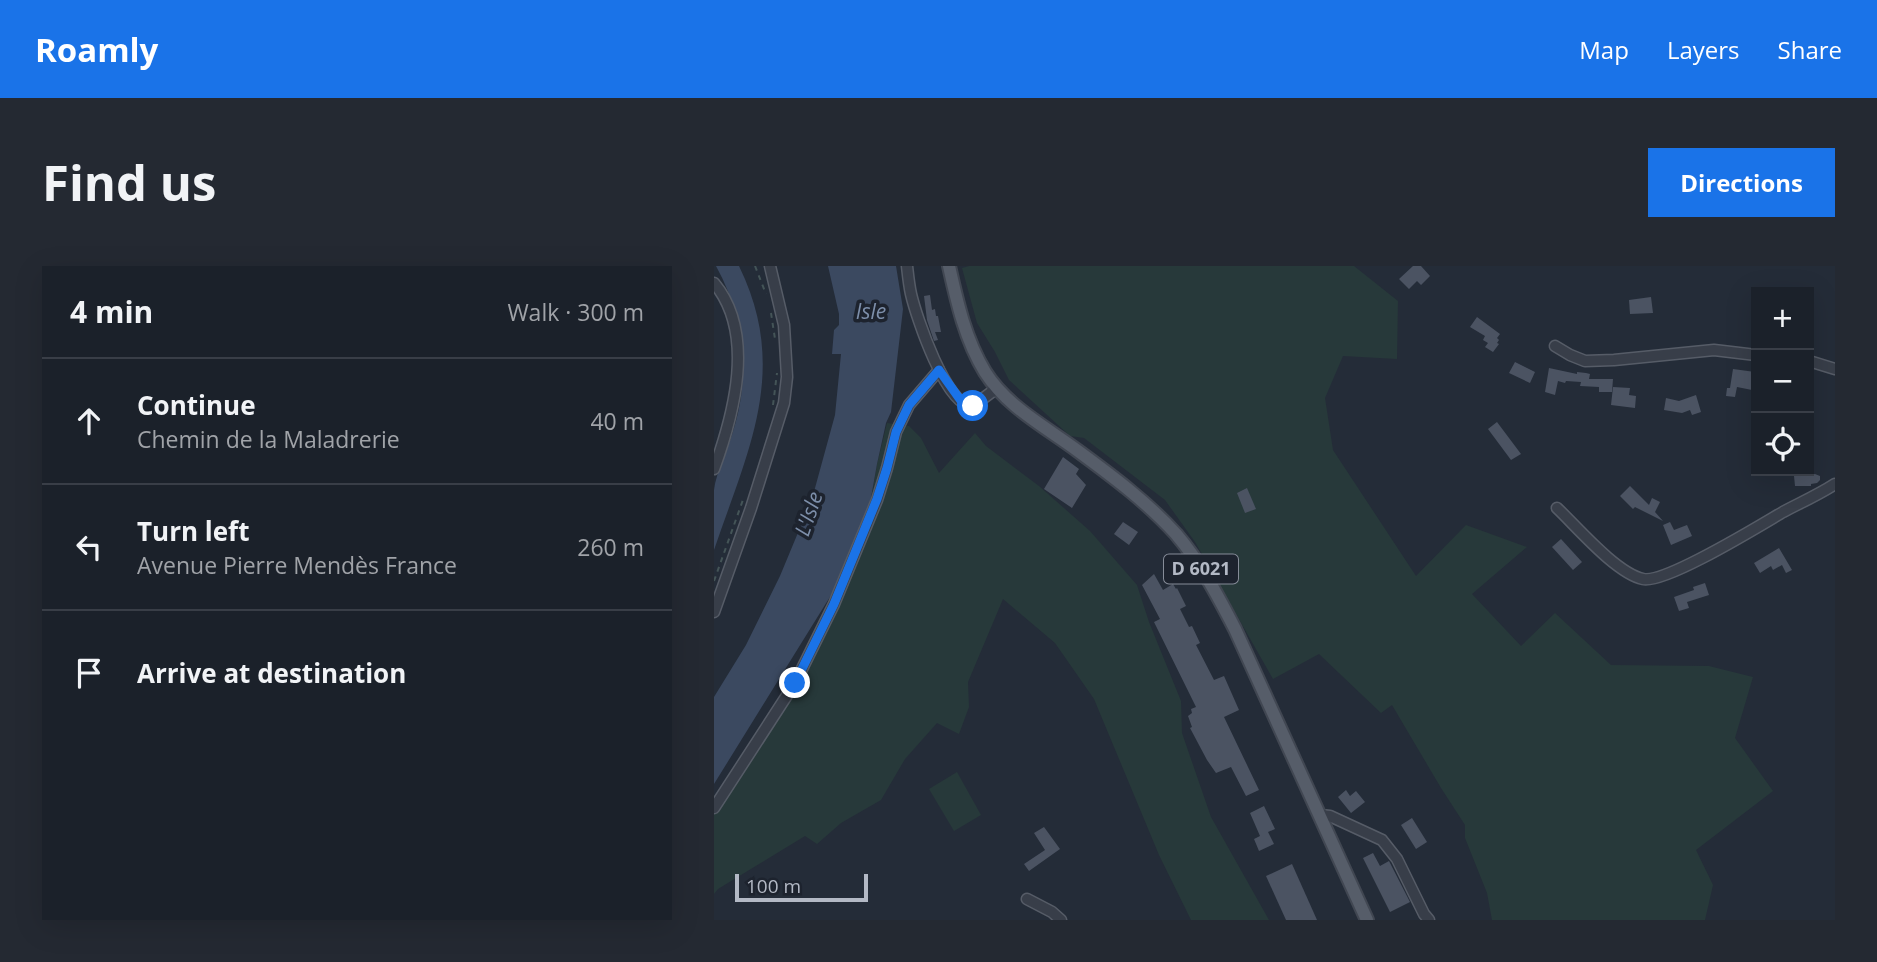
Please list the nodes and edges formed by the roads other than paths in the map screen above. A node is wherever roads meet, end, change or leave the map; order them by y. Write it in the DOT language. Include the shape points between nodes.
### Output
graph roads {
  1 [pos="770,266"];
  2 [pos="907,266"];
  3 [pos="949,266"];
  4 [pos="714,283"];
  5 [pos="1555,345"];
  6 [pos="1751,354"];
  7 [pos="1814,363"];
  8 [pos="1835,369"];
  9 [pos="939,370"];
  10 [pos="998,388"];
  11 [pos="714,469"];
  12 [pos="1835,484"];
  13 [pos="1557,508"];
  14 [pos="714,612"];
  15 [pos="714,808"];
  16 [pos="1320,815"];
  17 [pos="1027,899"];
  18 [pos="1062,920"];
  19 [pos="1367,920"];
  20 [pos="1429,920"];
  1 -- 14 [label="street" via="784,325 785,403"];
  2 -- 9 [label="street" via="918,319"];
  3 -- 10 [label="main road, D 6021" via="962,321 985,372"];
  4 -- 11 [label="street" via="731,317 738,363 734,403"];
  5 -- 6 [label="street" via="1585,360 1714,350"];
  7 -- 8 [label="street"];
  9 -- 10 [label="street" via="968,407"];
  9 -- 15 [label="street" via="909,405 896,432 877,499 795,683"];
  10 -- 16 [label="main road, D 6021" via="1035,421 1128,488 1177,535 1219,597"];
  12 -- 13 [label="street" via="1707,556 1647,580 1616,565"];
  16 -- 19 [label="main road, D 6021"];
  16 -- 20 [label="street" via="1382,841 1397,859"];
  17 -- 18 [label="street"];
}
